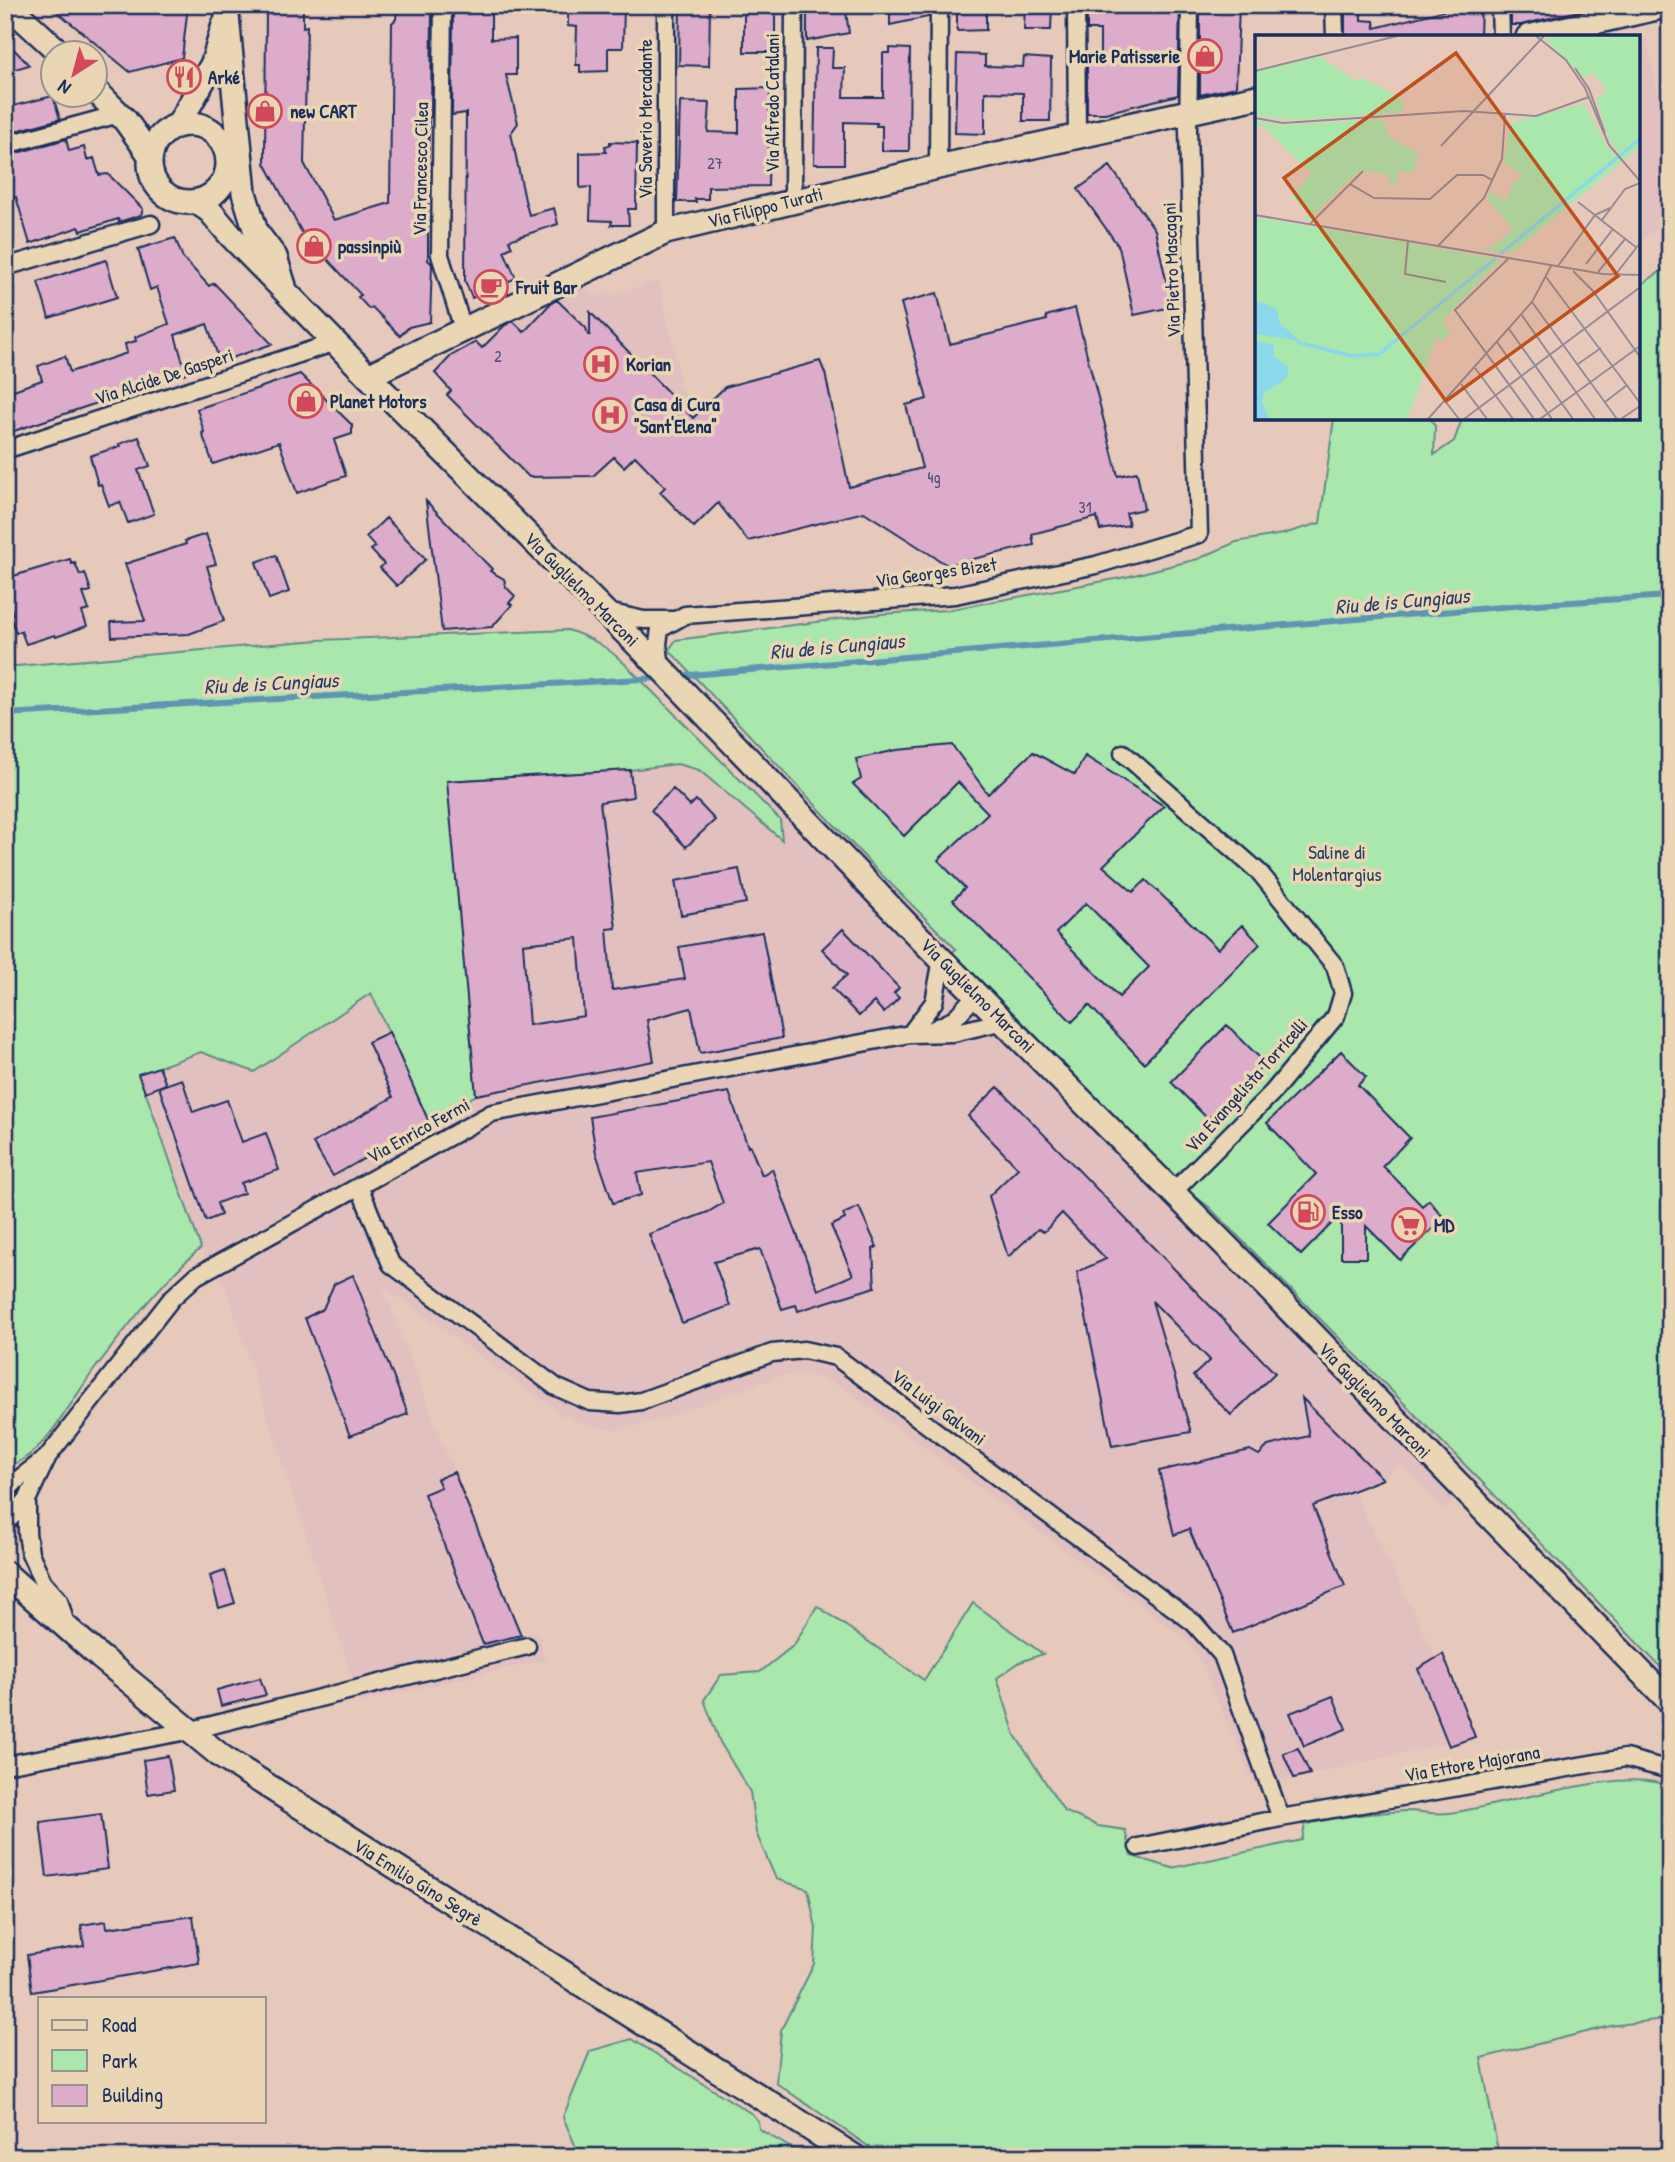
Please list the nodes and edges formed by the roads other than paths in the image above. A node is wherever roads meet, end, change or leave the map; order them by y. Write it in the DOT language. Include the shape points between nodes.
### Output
graph roads {
  1 [pos="443,5"];
  2 [pos="666,5"];
  3 [pos="794,5"];
  4 [pos="939,5"];
  5 [pos="1076,5"];
  6 [pos="1190,5"];
  7 [pos="1334,5"];
  8 [pos="1500,5"];
  9 [pos="1670,5"];
  10 [pos="9,12"];
  11 [pos="226,12"];
  12 [pos="1335,35"];
  13 [pos="1501,35"];
  14 [pos="1537,35"];
  15 [pos="42,38"];
  16 [pos="235,90"];
  17 [pos="1255,97"];
  18 [pos="108,103"];
  19 [pos="1188,112"];
  20 [pos="122,117"];
  21 [pos="171,128"];
  22 [pos="1077,137"];
  23 [pos="221,139"];
  24 [pos="5,145"];
  25 [pos="150,155"];
  26 [pos="938,167"];
  27 [pos="225,181"];
  28 [pos="793,200"];
  29 [pos="197,202"];
  30 [pos="151,224"];
  31 [pos="666,232"];
  32 [pos="5,267"];
  33 [pos="285,289"];
  34 [pos="463,329"];
  35 [pos="335,342"];
  36 [pos="368,376"];
  37 [pos="5,450"];
  38 [pos="1199,534"];
  39 [pos="611,619"];
  40 [pos="674,620"];
  41 [pos="661,668"];
  42 [pos="1123,753"];
  43 [pos="942,959"];
  44 [pos="977,994"];
  45 [pos="1004,1021"];
  46 [pos="917,1034"];
  47 [pos="359,1186"];
  48 [pos="1173,1192"];
  49 [pos="48,1457"];
  50 [pos="9,1485"];
  51 [pos="27,1500"];
  52 [pos="5,1524"];
  53 [pos="5,1573"];
  54 [pos="66,1628"];
  55 [pos="527,1646"];
  56 [pos="1670,1702"];
  57 [pos="188,1731"];
  58 [pos="5,1765"];
  59 [pos="1670,1770"];
  60 [pos="1281,1818"];
  61 [pos="1138,1847"];
  62 [pos="855,2157"];
  1 -- 34 [label="street, Via Francesco Cilea" via="440,255"];
  2 -- 31 [label="street, Via Saverio Mercadante"];
  3 -- 28 [label="street, Via Alfredo Catalani"];
  4 -- 26 [label="street"];
  5 -- 22 [label="street"];
  6 -- 19 [label="street, Via Pietro Mascagni"];
  7 -- 12 [label="street"];
  8 -- 13 [label="street"];
  9 -- 14 [label="main road"];
  10 -- 15 [label="main road"];
  11 -- 16 [label="main road"];
  11 -- 21 [label="main road" via="213,63"];
  16 -- 23 [label="main road"];
  16 -- 33 [label="main road" via="244,193 256,232 275,257"];
  17 -- 19 [label="main road, Via Filippo Turati"];
  18 -- 20 [label="main road"];
  19 -- 22 [label="main road, Via Filippo Turati"];
  19 -- 38 [label="street, Via Pietro Mascagni"];
  20 -- 21 [label="main road"];
  20 -- 24 [label="street"];
  20 -- 25 [label="main road"];
  21 -- 23 [label="main road" via="194,124"];
  21 -- 25 [label="main road" via="157,139"];
  22 -- 26 [label="main road, Via Filippo Turati"];
  23 -- 27 [label="main road" via="229,166"];
  25 -- 29 [label="main road" via="150,171 161,191 181,202"];
  26 -- 28 [label="main road, Via Filippo Turati"];
  27 -- 29 [label="main road"];
  27 -- 33 [label="main road, Via Guglielmo Marconi" via="229,207 240,230"];
  28 -- 31 [label="main road, Via Filippo Turati"];
  29 -- 33 [label="main road, Via Guglielmo Marconi"];
  30 -- 32 [label="street"];
  31 -- 34 [label="main road, Via Filippo Turati"];
  33 -- 35 [label="main road, Via Guglielmo Marconi"];
  34 -- 36 [label="main road, Via Filippo Turati"];
  35 -- 36 [label="main road, Via Guglielmo Marconi"];
  35 -- 37 [label="street, Via Alcide De Gasperi"];
  36 -- 39 [label="main road, Via Guglielmo Marconi"];
  38 -- 40 [label="street, Via Georges Bizet" via="1096,565 956,594 685,615"];
  39 -- 40 [label="street, Via Georges Bizet"];
  39 -- 41 [label="main road, Via Guglielmo Marconi"];
  40 -- 41 [label="street" via="660,629"];
  41 -- 43 [label="main road, Via Guglielmo Marconi"];
  42 -- 48 [label="street, Via Evangelista Torricelli" via="1260,873 1335,966 1343,993 1336,1016 1272,1093"];
  43 -- 44 [label="main road, Via Guglielmo Marconi"];
  43 -- 46 [label="street" via="934,1002"];
  44 -- 45 [label="main road, Via Guglielmo Marconi"];
  44 -- 46 [label="street" via="953,1020"];
  45 -- 46 [label="street, Via Enrico Fermi" via="953,1033"];
  45 -- 48 [label="main road, Via Guglielmo Marconi"];
  46 -- 47 [label="street, Via Enrico Fermi" via="492,1113"];
  47 -- 49 [label="street, Via Enrico Fermi" via="196,1276 163,1308"];
  47 -- 60 [label="street, Via Luigi Galvani" via="391,1264 556,1387 590,1402 641,1401 772,1353 804,1350 835,1357 1194,1623 1222,1655"];
  48 -- 56 [label="main road, Via Guglielmo Marconi"];
  49 -- 50 [label="street"];
  49 -- 51 [label="street"];
  51 -- 52 [label="street"];
  51 -- 54 [label="street" via="30,1553 43,1581 59,1600"];
  53 -- 54 [label="main road, Via Emilio Gino Segrè"];
  54 -- 57 [label="main road, Via Emilio Gino Segrè"];
  55 -- 57 [label="street"];
  57 -- 58 [label="street"];
  57 -- 62 [label="main road, Via Emilio Gino Segrè" via="222,1758"];
  59 -- 60 [label="street, Via Ettore Majorana" via="1625,1758"];
  60 -- 61 [label="street"];
}
